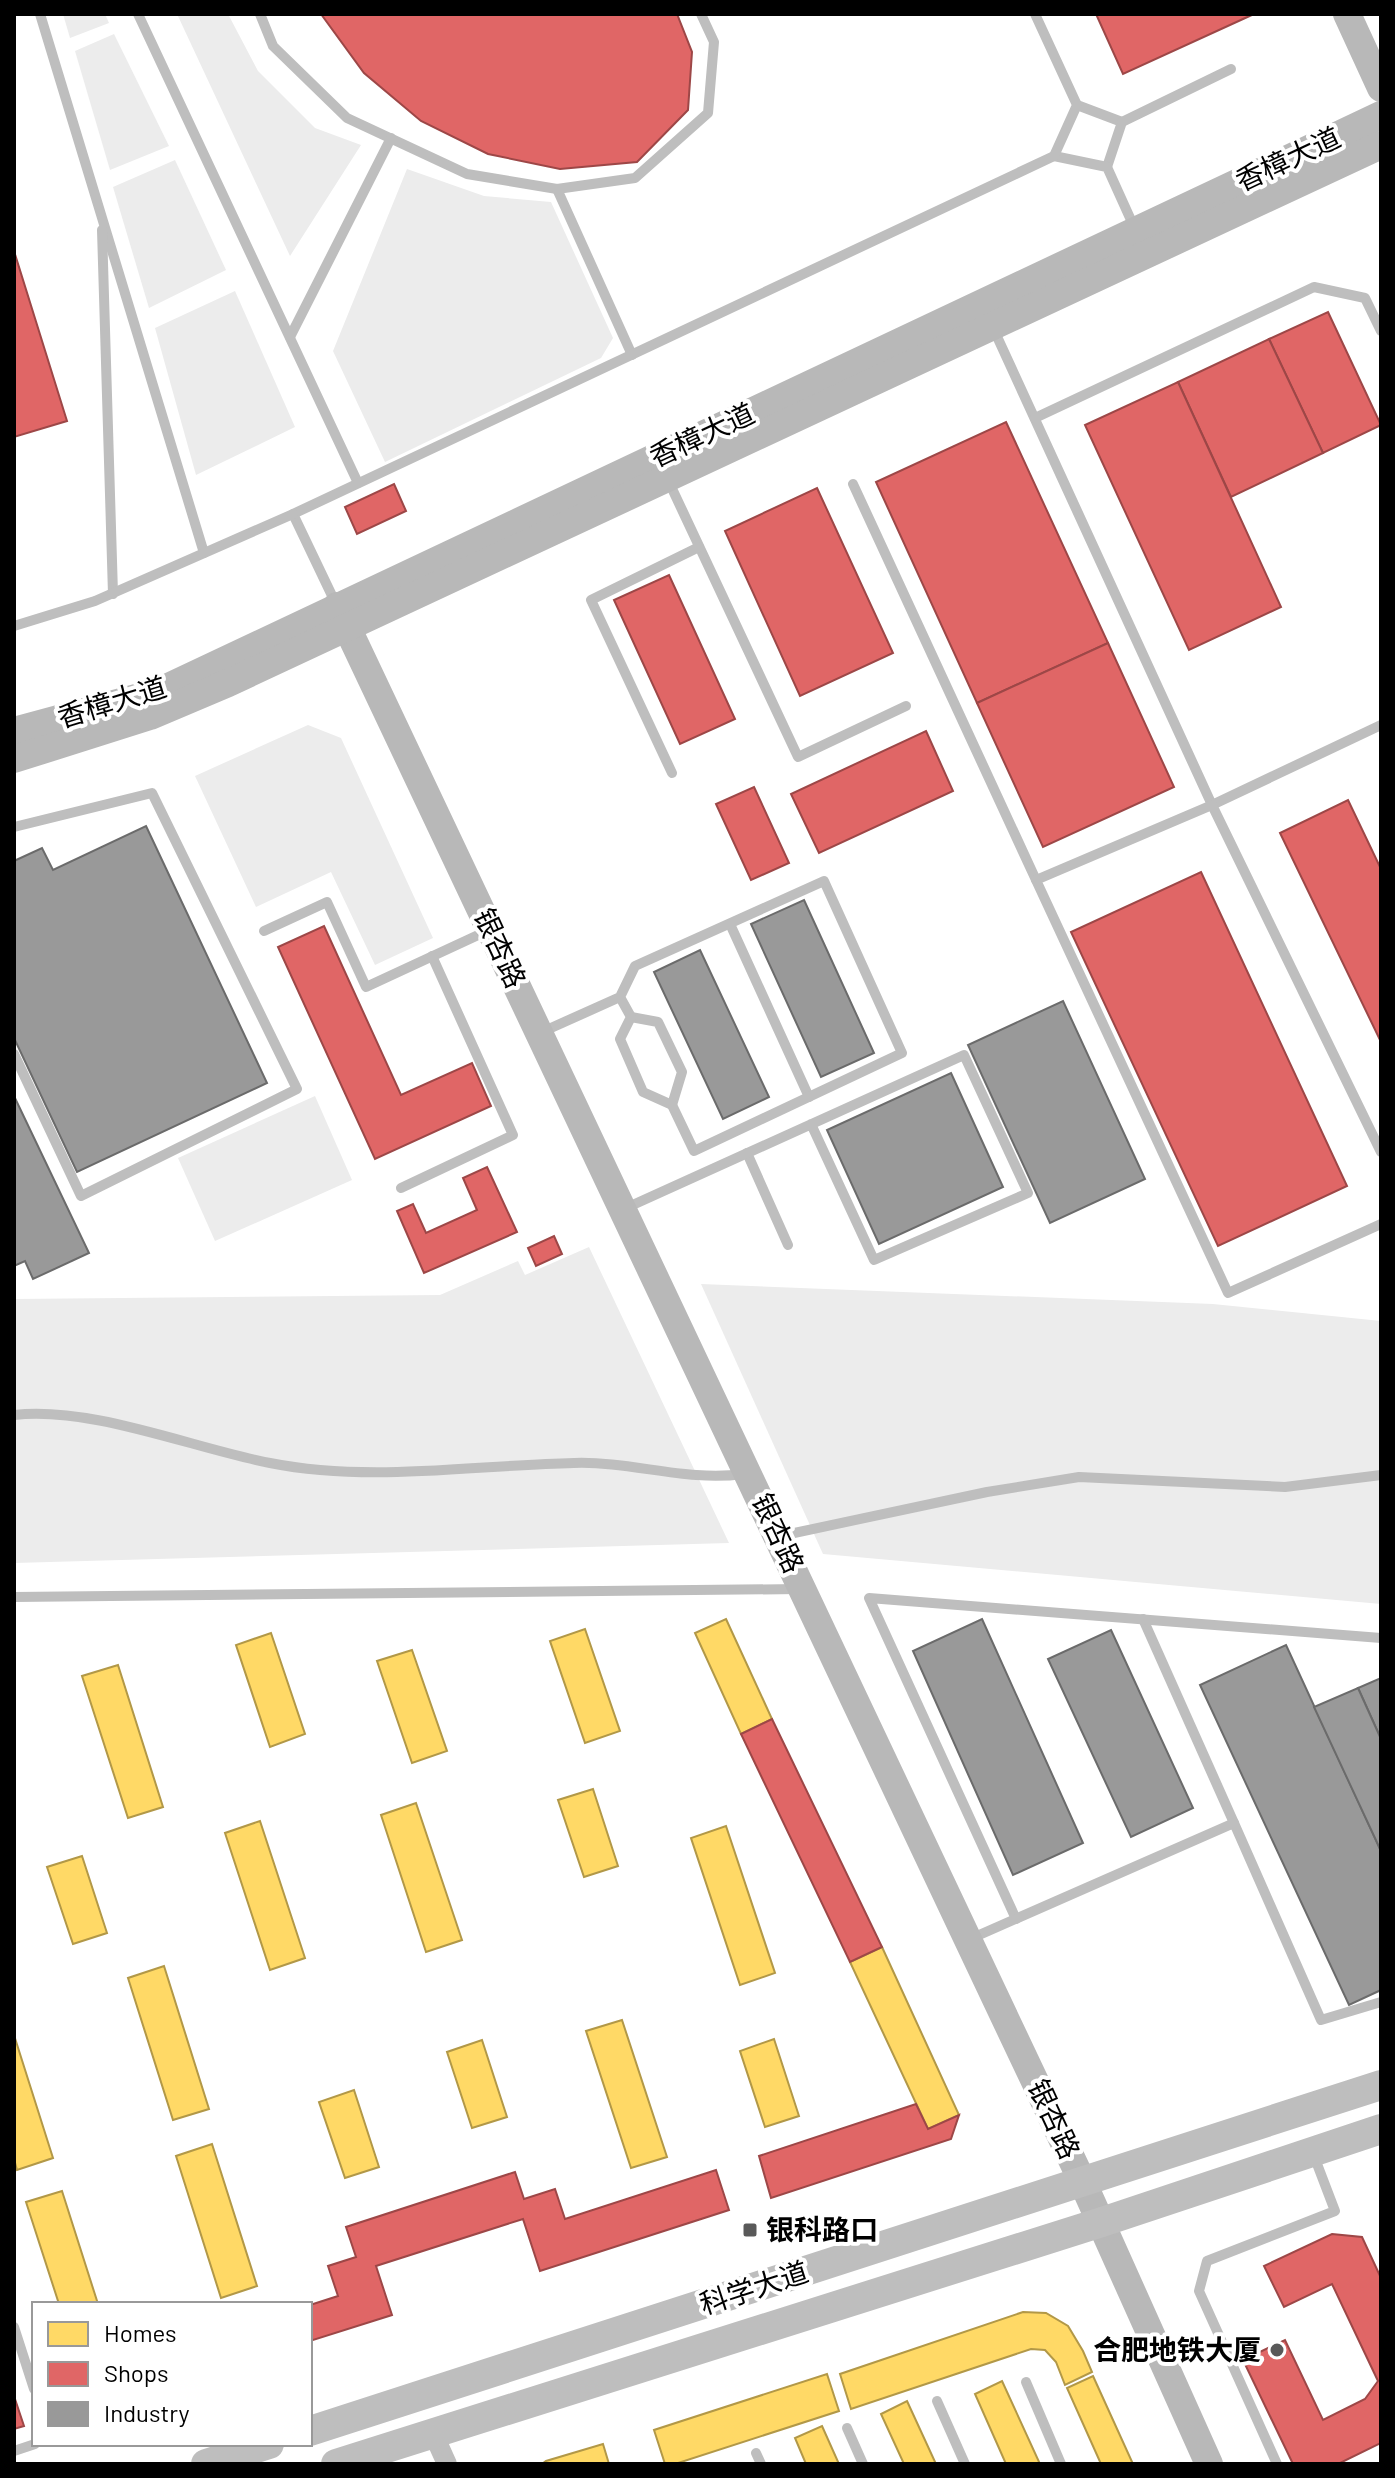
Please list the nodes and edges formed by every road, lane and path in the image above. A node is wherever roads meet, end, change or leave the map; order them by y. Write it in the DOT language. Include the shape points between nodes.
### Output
graph roads {
  1 [pos="40,14"];
  2 [pos="138,14"];
  3 [pos="260,14"];
  4 [pos="701,14"];
  5 [pos="1035,14"];
  6 [pos="1347,14"];
  7 [pos="1231,69"];
  8 [pos="1381,88"];
  9 [pos="1077,105"];
  10 [pos="1381,115"];
  11 [pos="1122,122"];
  12 [pos="391,138"];
  13 [pos="1381,145"];
  14 [pos="1054,156"];
  15 [pos="1107,167"];
  16 [pos="557,189"];
  17 [pos="102,216"];
  18 [pos="1136,230"];
  19 [pos="992,326"];
  20 [pos="1381,331"];
  21 [pos="290,337"];
  22 [pos="632,355"];
  23 [pos="1035,418"];
  24 [pos="667,478"];
  25 [pos="358,483"];
  26 [pos="853,484"];
  27 [pos="293,514"];
  28 [pos="699,547"];
  29 [pos="204,553"];
  30 [pos="113,594"];
  31 [pos="342,617"];
  32 [pos="14,626"];
  33 [pos="906,706"];
  34 [pos="1381,725"];
  35 [pos="14,731"];
  36 [pos="14,759"];
  37 [pos="672,773"];
  38 [pos="1212,805"];
  39 [pos="14,827"];
  40 [pos="1036,880"];
  41 [pos="730,924"];
  42 [pos="491,929"];
  43 [pos="264,931"];
  44 [pos="432,956"];
  45 [pos="620,997"];
  46 [pos="631,1017"];
  47 [pos="540,1033"];
  48 [pos="14,1054"];
  49 [pos="809,1097"];
  50 [pos="672,1105"];
  51 [pos="811,1124"];
  52 [pos="1381,1152"];
  53 [pos="747,1153"];
  54 [pos="401,1188"];
  55 [pos="624,1209"];
  56 [pos="1381,1224"];
  57 [pos="788,1245"];
  58 [pos="14,1415"];
  59 [pos="749,1473"];
  60 [pos="1381,1475"];
  61 [pos="780,1536"];
  62 [pos="805,1589"];
  63 [pos="14,1597"];
  64 [pos="1143,1619"];
  65 [pos="1381,1638"];
  66 [pos="1234,1823"];
  67 [pos="1016,1919"];
  68 [pos="969,1940"];
  69 [pos="1381,2002"];
  70 [pos="1381,2085"];
  71 [pos="1381,2129"];
  72 [pos="1312,2152"];
  73 [pos="1083,2183"];
  74 [pos="1102,2222"];
  75 [pos="14,2327"];
  76 [pos="1026,2382"];
  77 [pos="32,2383"];
  78 [pos="937,2401"];
  79 [pos="847,2428"];
  80 [pos="312,2430"];
  81 [pos="433,2433"];
  82 [pos="263,2446"];
  83 [pos="756,2453"];
  84 [pos="206,2464"];
  85 [pos="336,2464"];
  86 [pos="447,2464"];
  87 [pos="761,2464"];
  88 [pos="863,2464"];
  89 [pos="965,2464"];
  90 [pos="1061,2464"];
  91 [pos="1209,2464"];
  92 [pos="1277,2464"];
  1 -- 17 [label="lane"];
  2 -- 21 [label="lane"];
  3 -- 12 [label="lane" via="273,46 347,118"];
  4 -- 16 [label="lane" via="714,42 708,113 635,178"];
  5 -- 9 [label="lane"];
  6 -- 8 [label="main road"];
  7 -- 11 [label="lane"];
  9 -- 11 [label="lane"];
  9 -- 14 [label="lane"];
  10 -- 18 [label="main road, 香樟大道"];
  11 -- 15 [label="lane"];
  12 -- 16 [label="lane" via="467,174"];
  12 -- 21 [label="lane"];
  13 -- 19 [label="main road, 香樟大道"];
  14 -- 15 [label="lane"];
  14 -- 22 [label="lane"];
  15 -- 18 [label="lane"];
  16 -- 22 [label="lane"];
  17 -- 29 [label="lane"];
  17 -- 30 [label="lane"];
  18 -- 31 [label="main road, 香樟大道"];
  19 -- 23 [label="lane"];
  19 -- 24 [label="main road, 香樟大道"];
  20 -- 23 [label="lane" via="1365,298 1314,287"];
  21 -- 25 [label="lane"];
  22 -- 25 [label="lane"];
  23 -- 38 [label="lane"];
  24 -- 28 [label="lane"];
  24 -- 31 [label="main road, 香樟大道"];
  25 -- 27 [label="lane"];
  26 -- 40 [label="lane"];
  27 -- 29 [label="lane"];
  27 -- 31 [label="lane"];
  28 -- 33 [label="lane" via="798,757"];
  28 -- 37 [label="lane" via="591,600"];
  29 -- 30 [label="lane"];
  30 -- 32 [label="lane"];
  31 -- 35 [label="main road, 香樟大道" via="158,692"];
  31 -- 36 [label="main road, 香樟大道" via="150,716"];
  31 -- 42 [label="main road, 银杏路"];
  34 -- 38 [label="lane"];
  38 -- 40 [label="lane"];
  38 -- 52 [label="lane"];
  39 -- 48 [label="lane" via="152,793 297,1089 81,1196"];
  40 -- 56 [label="lane" via="1228,1293"];
  41 -- 45 [label="lane" via="635,966"];
  41 -- 49 [label="lane"];
  41 -- 49 [label="lane" via="824,881 902,1053"];
  42 -- 44 [label="lane"];
  42 -- 47 [label="main road, 银杏路"];
  43 -- 44 [label="lane" via="327,902 366,987"];
  44 -- 54 [label="lane" via="513,1135"];
  45 -- 46 [label="lane"];
  45 -- 47 [label="lane"];
  46 -- 50 [label="lane" via="620,1039 643,1092"];
  46 -- 50 [label="lane" via="658,1022 682,1072"];
  47 -- 55 [label="main road, 银杏路"];
  49 -- 50 [label="lane" via="694,1151"];
  51 -- 51 [label="lane" via="964,1055 1028,1193 874,1260"];
  51 -- 53 [label="lane"];
  53 -- 55 [label="lane"];
  53 -- 57 [label="lane"];
  55 -- 59 [label="main road, 银杏路"];
  58 -- 59 [label="lane" via="92,1419 271,1463 327,1471 577,1463 718,1477"];
  59 -- 61 [label="main road, 银杏路"];
  60 -- 61 [label="lane" via="1285,1487 1079,1477"];
  61 -- 62 [label="main road, 银杏路"];
  62 -- 63 [label="lane"];
  62 -- 68 [label="main road, 银杏路"];
  64 -- 65 [label="lane"];
  64 -- 66 [label="lane"];
  64 -- 67 [label="lane" via="869,1598"];
  66 -- 67 [label="lane"];
  66 -- 69 [label="lane" via="1321,2020"];
  67 -- 68 [label="lane"];
  68 -- 73 [label="main road, 银杏路"];
  70 -- 73 [label="main road, 科学大道"];
  71 -- 72 [label="main road, 科学大道"];
  72 -- 74 [label="main road, 科学大道"];
  72 -- 92 [label="lane" via="1335,2211 1207,2261 1199,2291"];
  73 -- 74 [label="main road, 银杏路"];
  73 -- 80 [label="main road, 科学大道"];
  74 -- 81 [label="main road, 科学大道"];
  74 -- 91 [label="main road, 银杏路"];
  75 -- 77 [label="lane"];
  76 -- 90 [label="lane"];
  78 -- 89 [label="lane"];
  79 -- 88 [label="lane"];
  81 -- 85 [label="main road, 科学大道"];
  81 -- 86 [label="street"];
  82 -- 84 [label="main road"];
  83 -- 87 [label="lane"];
}
